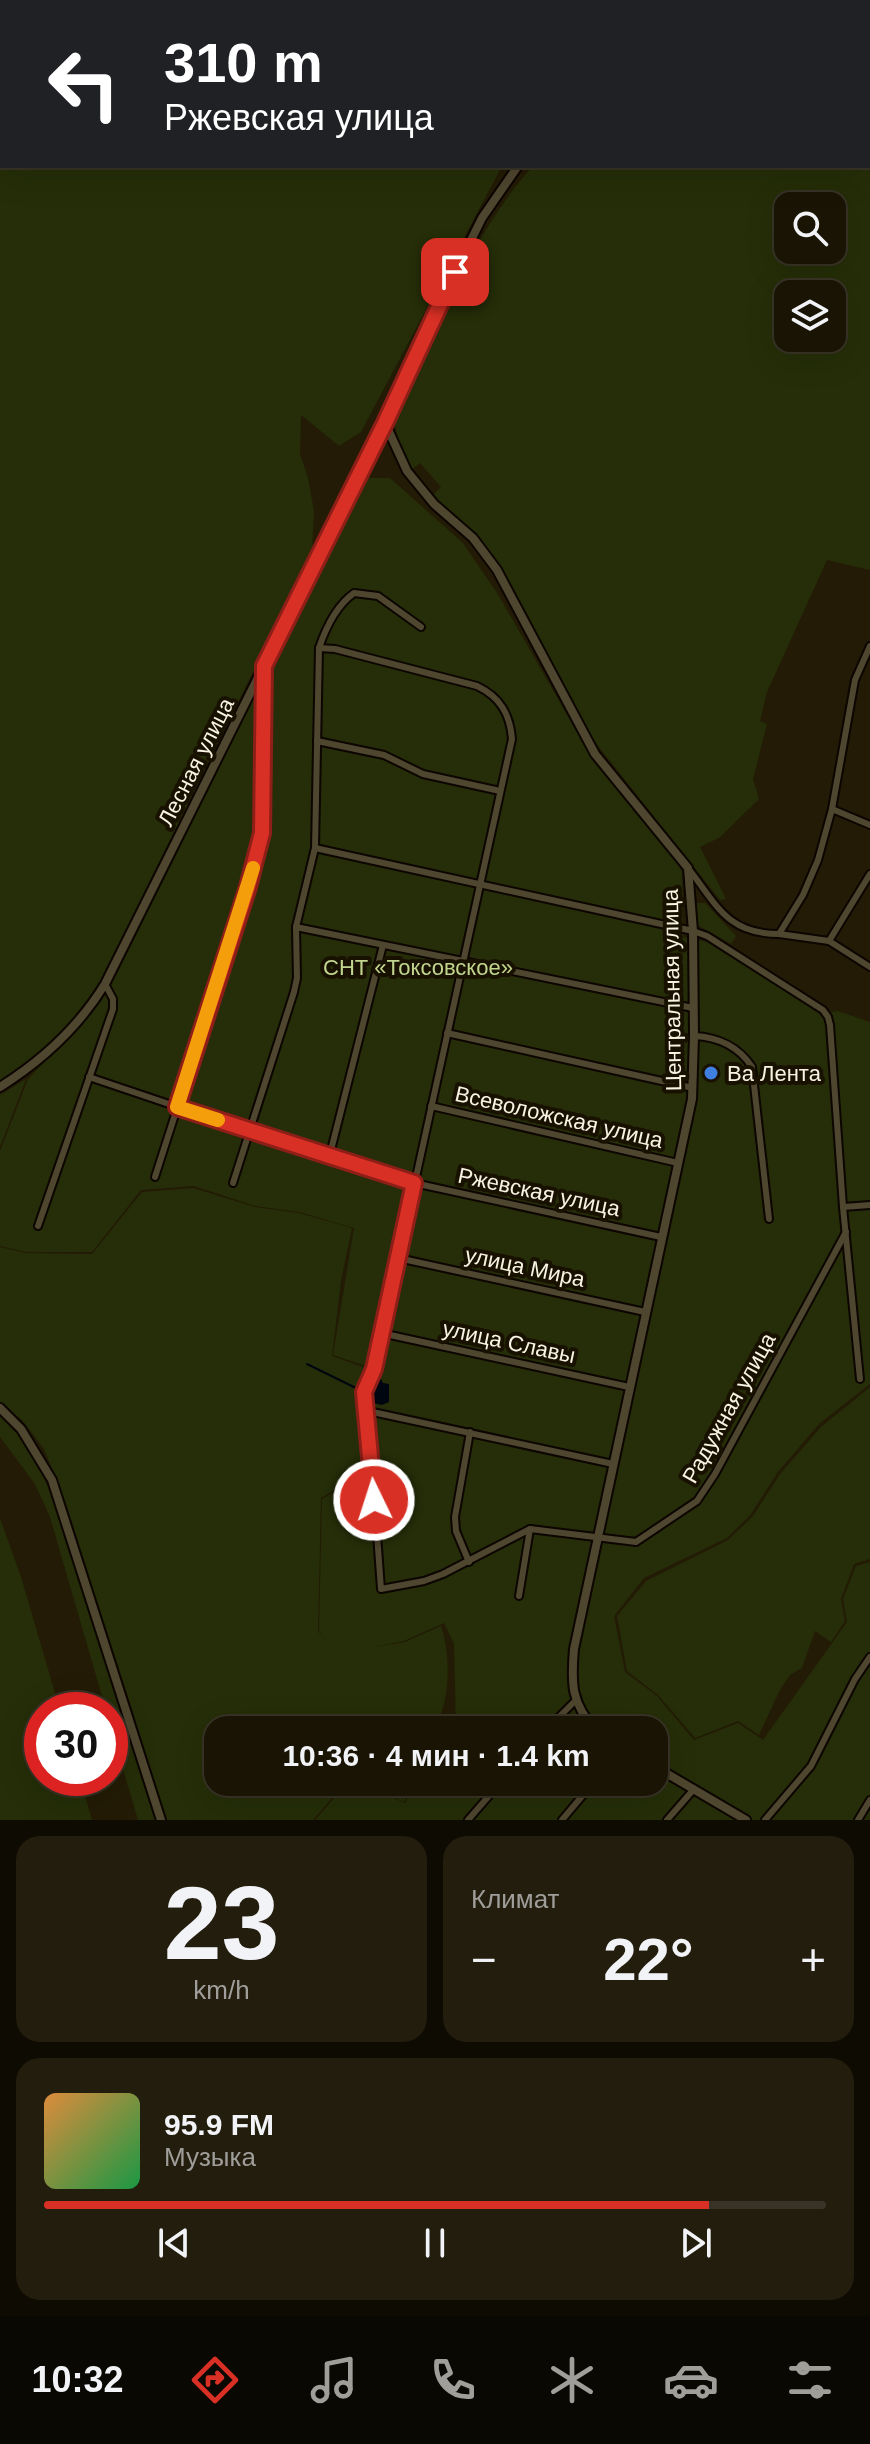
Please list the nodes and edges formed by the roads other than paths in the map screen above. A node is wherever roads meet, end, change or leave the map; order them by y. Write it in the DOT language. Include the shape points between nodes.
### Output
graph roads {
  1 [pos="517,168"];
  2 [pos="385,423"];
  3 [pos="421,627"];
  4 [pos="870,646"];
  5 [pos="319,648"];
  6 [pos="264,666"];
  7 [pos="317,741"];
  8 [pos="500,791"];
  9 [pos="832,809"];
  10 [pos="870,825"];
  11 [pos="315,848"];
  12 [pos="688,868"];
  13 [pos="870,874"];
  14 [pos="480,884"];
  15 [pos="296,927"];
  16 [pos="693,931"];
  17 [pos="779,934"];
  18 [pos="829,941"];
  19 [pos="383,945"];
  20 [pos="463,961"];
  21 [pos="870,967"];
  22 [pos="105,984"];
  23 [pos="693,1008"];
  24 [pos="447,1033"];
  25 [pos="694,1036"];
  26 [pos="89,1077"];
  27 [pos="0,1087"];
  28 [pos="693,1088"];
  29 [pos="431,1106"];
  30 [pos="177,1107"];
  31 [pos="250,1130"];
  32 [pos="329,1158"];
  33 [pos="678,1163"];
  34 [pos="155,1177"];
  35 [pos="233,1183"];
  36 [pos="414,1183"];
  37 [pos="870,1205"];
  38 [pos="843,1207"];
  39 [pos="769,1219"];
  40 [pos="38,1226"];
  41 [pos="846,1232"];
  42 [pos="661,1237"];
  43 [pos="398,1258"];
  44 [pos="645,1312"];
  45 [pos="381,1333"];
  46 [pos="860,1379"];
  47 [pos="629,1387"];
  48 [pos="0,1408"];
  49 [pos="368,1411"];
  50 [pos="470,1432"];
  51 [pos="613,1464"];
  52 [pos="530,1529"];
  53 [pos="596,1538"];
  54 [pos="469,1562"];
  55 [pos="519,1596"];
  56 [pos="870,1657"];
  57 [pos="575,1701"];
  58 [pos="560,1716"];
  59 [pos="583,1716"];
  60 [pos="668,1774"];
  61 [pos="694,1789"];
  62 [pos="489,1796"];
  63 [pos="582,1796"];
  64 [pos="870,1800"];
  65 [pos="161,1820"];
  66 [pos="468,1820"];
  67 [pos="562,1820"];
  68 [pos="667,1820"];
  69 [pos="746,1820"];
  70 [pos="765,1820"];
  71 [pos="858,1820"];
  1 -- 2 [label="street, Лесная улица" via="482,218"];
  2 -- 6 [label="street, Лесная улица"];
  2 -- 12 [label="street, Центральная улица" via="407,471 497,570 595,754"];
  3 -- 5 [label="street" via="378,596 354,593 343,601"];
  4 -- 9 [label="street" via="855,680"];
  5 -- 7 [label="street"];
  5 -- 8 [label="street" via="491,693 510,722 512,739"];
  6 -- 22 [label="street, Лесная улица"];
  6 -- 30 [label="street" via="262,833"];
  7 -- 8 [label="street" via="384,755 423,774"];
  7 -- 11 [label="street"];
  8 -- 14 [label="street"];
  9 -- 10 [label="street"];
  9 -- 17 [label="street" via="813,872"];
  11 -- 14 [label="street"];
  11 -- 15 [label="street"];
  12 -- 16 [label="street, Центральная улица"];
  12 -- 17 [label="street" via="736,926 755,934"];
  13 -- 18 [label="street"];
  14 -- 16 [label="street"];
  14 -- 20 [label="street"];
  15 -- 19 [label="street"];
  15 -- 31 [label="street" via="294,992"];
  16 -- 23 [label="street, Центральная улица"];
  16 -- 38 [label="street" via="828,1017"];
  17 -- 18 [label="street"];
  18 -- 21 [label="street"];
  19 -- 20 [label="street"];
  19 -- 32 [label="street"];
  20 -- 23 [label="street"];
  20 -- 24 [label="street"];
  22 -- 26 [label="street" via="113,1009"];
  22 -- 27 [label="street, Лесная улица" via="90,1009 50,1052"];
  23 -- 25 [label="street, Центральная улица"];
  24 -- 28 [label="street"];
  24 -- 29 [label="street"];
  25 -- 28 [label="street, Центральная улица"];
  25 -- 39 [label="street" via="720,1041 752,1067"];
  26 -- 30 [label="street, Ржевская улица"];
  26 -- 40 [label="street"];
  28 -- 33 [label="street, Центральная улица"];
  29 -- 33 [label="street, Всеволожская улица"];
  29 -- 36 [label="street"];
  30 -- 31 [label="street, Ржевская улица"];
  30 -- 34 [label="street"];
  31 -- 32 [label="street, Ржевская улица"];
  31 -- 35 [label="street"];
  32 -- 36 [label="street, Ржевская улица"];
  33 -- 42 [label="street, Центральная улица"];
  36 -- 42 [label="street, Ржевская улица"];
  36 -- 43 [label="street"];
  37 -- 38 [label="street"];
  38 -- 41 [label="street"];
  41 -- 46 [label="street"];
  41 -- 53 [label="street, Радужная улица" via="697,1501 636,1542"];
  42 -- 44 [label="street, Центральная улица"];
  43 -- 44 [label="street, улица Мира"];
  43 -- 45 [label="street"];
  44 -- 47 [label="street, Центральная улица"];
  45 -- 47 [label="street, улица Славы"];
  45 -- 49 [label="street" via="364,1392"];
  47 -- 51 [label="street, Центральная улица"];
  48 -- 65 [label="street" via="21,1429 52,1480"];
  49 -- 50 [label="street"];
  49 -- 54 [label="street" via="381,1589 424,1581"];
  50 -- 51 [label="street"];
  50 -- 54 [label="street" via="455,1517"];
  51 -- 53 [label="street, Центральная улица"];
  52 -- 53 [label="street, Радужная улица"];
  52 -- 54 [label="street"];
  52 -- 55 [label="street"];
  53 -- 57 [label="street, Центральная улица" via="574,1649"];
  56 -- 70 [label="street" via="811,1766"];
  57 -- 58 [label="street"];
  57 -- 59 [label="street"];
  60 -- 61 [label="street"];
  61 -- 68 [label="street"];
  61 -- 69 [label="street"];
  62 -- 66 [label="street"];
  63 -- 67 [label="street"];
  64 -- 71 [label="street"];
}
